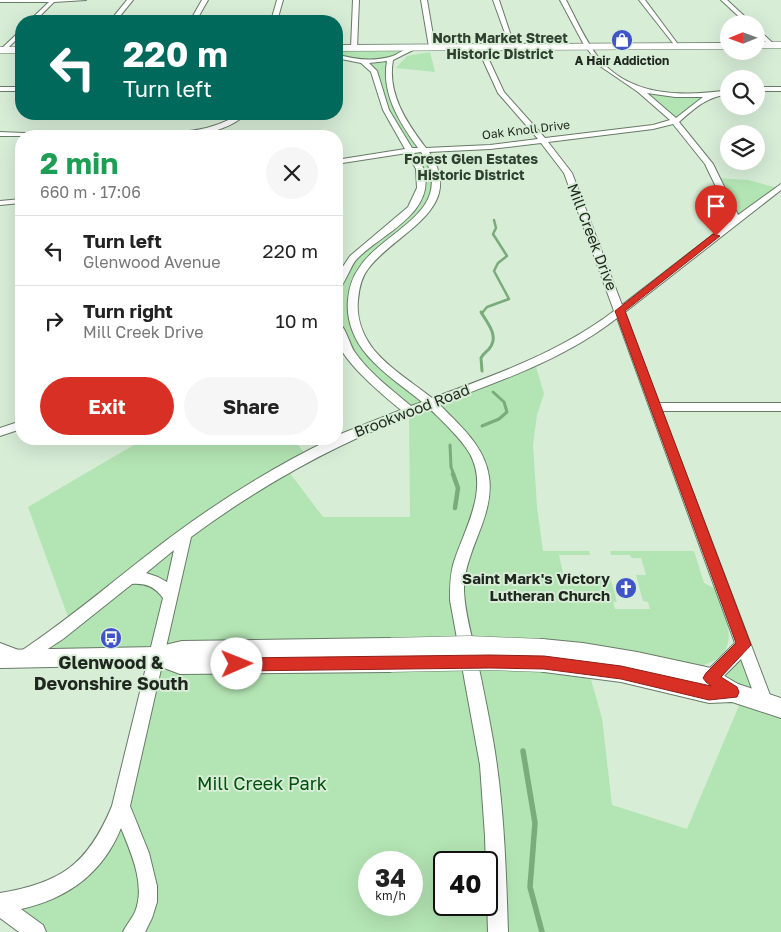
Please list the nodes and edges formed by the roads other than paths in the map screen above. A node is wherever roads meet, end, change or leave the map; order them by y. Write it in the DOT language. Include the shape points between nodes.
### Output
graph roads {
  1 [pos="0,0"];
  2 [pos="53,0"];
  3 [pos="83,0"];
  4 [pos="130,0"];
  5 [pos="205,0"];
  6 [pos="280,0"];
  7 [pos="356,0"];
  8 [pos="424,0"];
  9 [pos="496,0"];
  10 [pos="563,0"];
  11 [pos="642,0"];
  12 [pos="724,0"];
  13 [pos="38,15"];
  14 [pos="118,15"];
  15 [pos="196,15"];
  16 [pos="276,15"];
  17 [pos="740,15"];
  18 [pos="765,36"];
  19 [pos="15,38"];
  20 [pos="777,45"];
  21 [pos="590,46"];
  22 [pos="678,46"];
  23 [pos="720,46"];
  24 [pos="432,47"];
  25 [pos="480,47"];
  26 [pos="513,47"];
  27 [pos="343,48"];
  28 [pos="354,48"];
  29 [pos="413,48"];
  30 [pos="2,50"];
  31 [pos="15,50"];
  32 [pos="343,57"];
  33 [pos="390,59"];
  34 [pos="362,61"];
  35 [pos="0,89"];
  36 [pos="15,89"];
  37 [pos="638,89"];
  38 [pos="765,89"];
  39 [pos="781,89"];
  40 [pos="720,94"];
  41 [pos="710,96"];
  42 [pos="394,99"];
  43 [pos="382,100"];
  44 [pos="233,120"];
  45 [pos="676,121"];
  46 [pos="207,130"];
  47 [pos="0,134"];
  48 [pos="15,135"];
  49 [pos="544,140"];
  50 [pos="411,151"];
  51 [pos="424,151"];
  52 [pos="343,161"];
  53 [pos="781,186"];
  54 [pos="15,202"];
  55 [pos="0,203"];
  56 [pos="736,220"];
  57 [pos="370,243"];
  58 [pos="382,248"];
  59 [pos="343,275"];
  60 [pos="620,311"];
  61 [pos="343,340"];
  62 [pos="430,402"];
  63 [pos="656,407"];
  64 [pos="781,407"];
  65 [pos="408,410"];
  66 [pos="15,427"];
  67 [pos="0,432"];
  68 [pos="343,437"];
  69 [pos="328,445"];
  70 [pos="185,534"];
  71 [pos="129,578"];
  72 [pos="170,598"];
  73 [pos="744,645"];
  74 [pos="0,650"];
  75 [pos="389,655"];
  76 [pos="156,656"];
  77 [pos="543,656"];
  78 [pos="0,659"];
  79 [pos="22,659"];
  80 [pos="711,678"];
  81 [pos="732,692"];
  82 [pos="773,705"];
  83 [pos="121,806"];
  84 [pos="0,905"];
  85 [pos="36,932"];
  86 [pos="133,932"];
  87 [pos="498,932"];
  1 -- 2 [label="street"];
  2 -- 3 [label="street"];
  2 -- 13 [label="street"];
  4 -- 14 [label="street"];
  5 -- 15 [label="street"];
  6 -- 16 [label="street"];
  7 -- 28 [label="street"];
  8 -- 24 [label="street"];
  9 -- 26 [label="street"];
  10 -- 21 [label="street"];
  11 -- 22 [label="street"];
  12 -- 17 [label="street"];
  18 -- 20 [label="street"];
  19 -- 30 [label="street"];
  21 -- 22 [label="main road"];
  21 -- 26 [label="main road"];
  21 -- 37 [label="street" via="604,67"];
  22 -- 23 [label="main road"];
  24 -- 25 [label="main road"];
  24 -- 29 [label="main road"];
  25 -- 26 [label="main road"];
  25 -- 49 [label="street, Mill Creek Drive" via="501,93"];
  27 -- 28 [label="main road"];
  28 -- 29 [label="main road"];
  29 -- 33 [label="street"];
  30 -- 31 [label="main road"];
  32 -- 34 [label="street"];
  33 -- 34 [label="street"];
  33 -- 42 [label="street" via="386,76"];
  34 -- 43 [label="street" via="374,71"];
  35 -- 36 [label="street"];
  37 -- 41 [label="street, Oak Knoll Drive" via="676,96"];
  37 -- 45 [label="street"];
  38 -- 39 [label="street"];
  40 -- 41 [label="street, Oak Knoll Drive"];
  41 -- 45 [label="street, Oak Knoll Drive"];
  42 -- 43 [label="street"];
  42 -- 51 [label="street"];
  43 -- 50 [label="street"];
  44 -- 46 [label="street"];
  45 -- 49 [label="street, Oak Knoll Drive" via="637,130"];
  45 -- 56 [label="street" via="709,162"];
  47 -- 48 [label="street"];
  49 -- 51 [label="street, Oak Knoll Drive" via="465,150"];
  49 -- 60 [label="street, Mill Creek Drive" via="568,173"];
  50 -- 51 [label="street, Oak Knoll Drive"];
  50 -- 52 [label="street, Oak Knoll Drive"];
  50 -- 57 [label="street" via="422,178 418,199 402,218"];
  51 -- 58 [label="street" via="436,178 433,199 416,222"];
  53 -- 56 [label="street, Brookwood Road"];
  54 -- 55 [label="street"];
  56 -- 60 [label="street, Brookwood Road"];
  57 -- 58 [label="street"];
  57 -- 59 [label="street" via="358,253"];
  58 -- 62 [label="street" via="362,271 354,289 352,307 356,328 375,358"];
  60 -- 62 [label="street, Brookwood Road" via="572,344 535,363"];
  60 -- 63 [label="street, Mill Creek Drive"];
  61 -- 65 [label="street" via="371,378"];
  62 -- 65 [label="street, Brookwood Road"];
  62 -- 87 [label="street" via="471,446 482,469 481,505 460,565 457,597 493,807"];
  63 -- 64 [label="street"];
  63 -- 73 [label="street, Mill Creek Drive"];
  65 -- 68 [label="street, Brookwood Road"];
  66 -- 67 [label="street"];
  69 -- 70 [label="street, Brookwood Road" via="263,481"];
  70 -- 71 [label="street, Brookwood Road"];
  70 -- 72 [label="street"];
  71 -- 72 [label="street" via="148,578 159,583"];
  71 -- 79 [label="street, Brookwood Road"];
  72 -- 76 [label="street"];
  73 -- 80 [label="street"];
  73 -- 82 [label="street, Mill Creek Drive"];
  74 -- 79 [label="street"];
  75 -- 76 [label="street" via="180,665"];
  75 -- 77 [label="street, bridge" via="490,661"];
  76 -- 79 [label="street"];
  76 -- 83 [label="street"];
  77 -- 80 [label="street" via="583,652"];
  77 -- 81 [label="street" via="709,693"];
  78 -- 79 [label="street"];
  80 -- 81 [label="street"];
  81 -- 82 [label="street"];
  83 -- 84 [label="street" via="104,846 76,875 59,887 37,896"];
  83 -- 86 [label="street" via="148,875 144,914"];
  84 -- 85 [label="street"];
}
